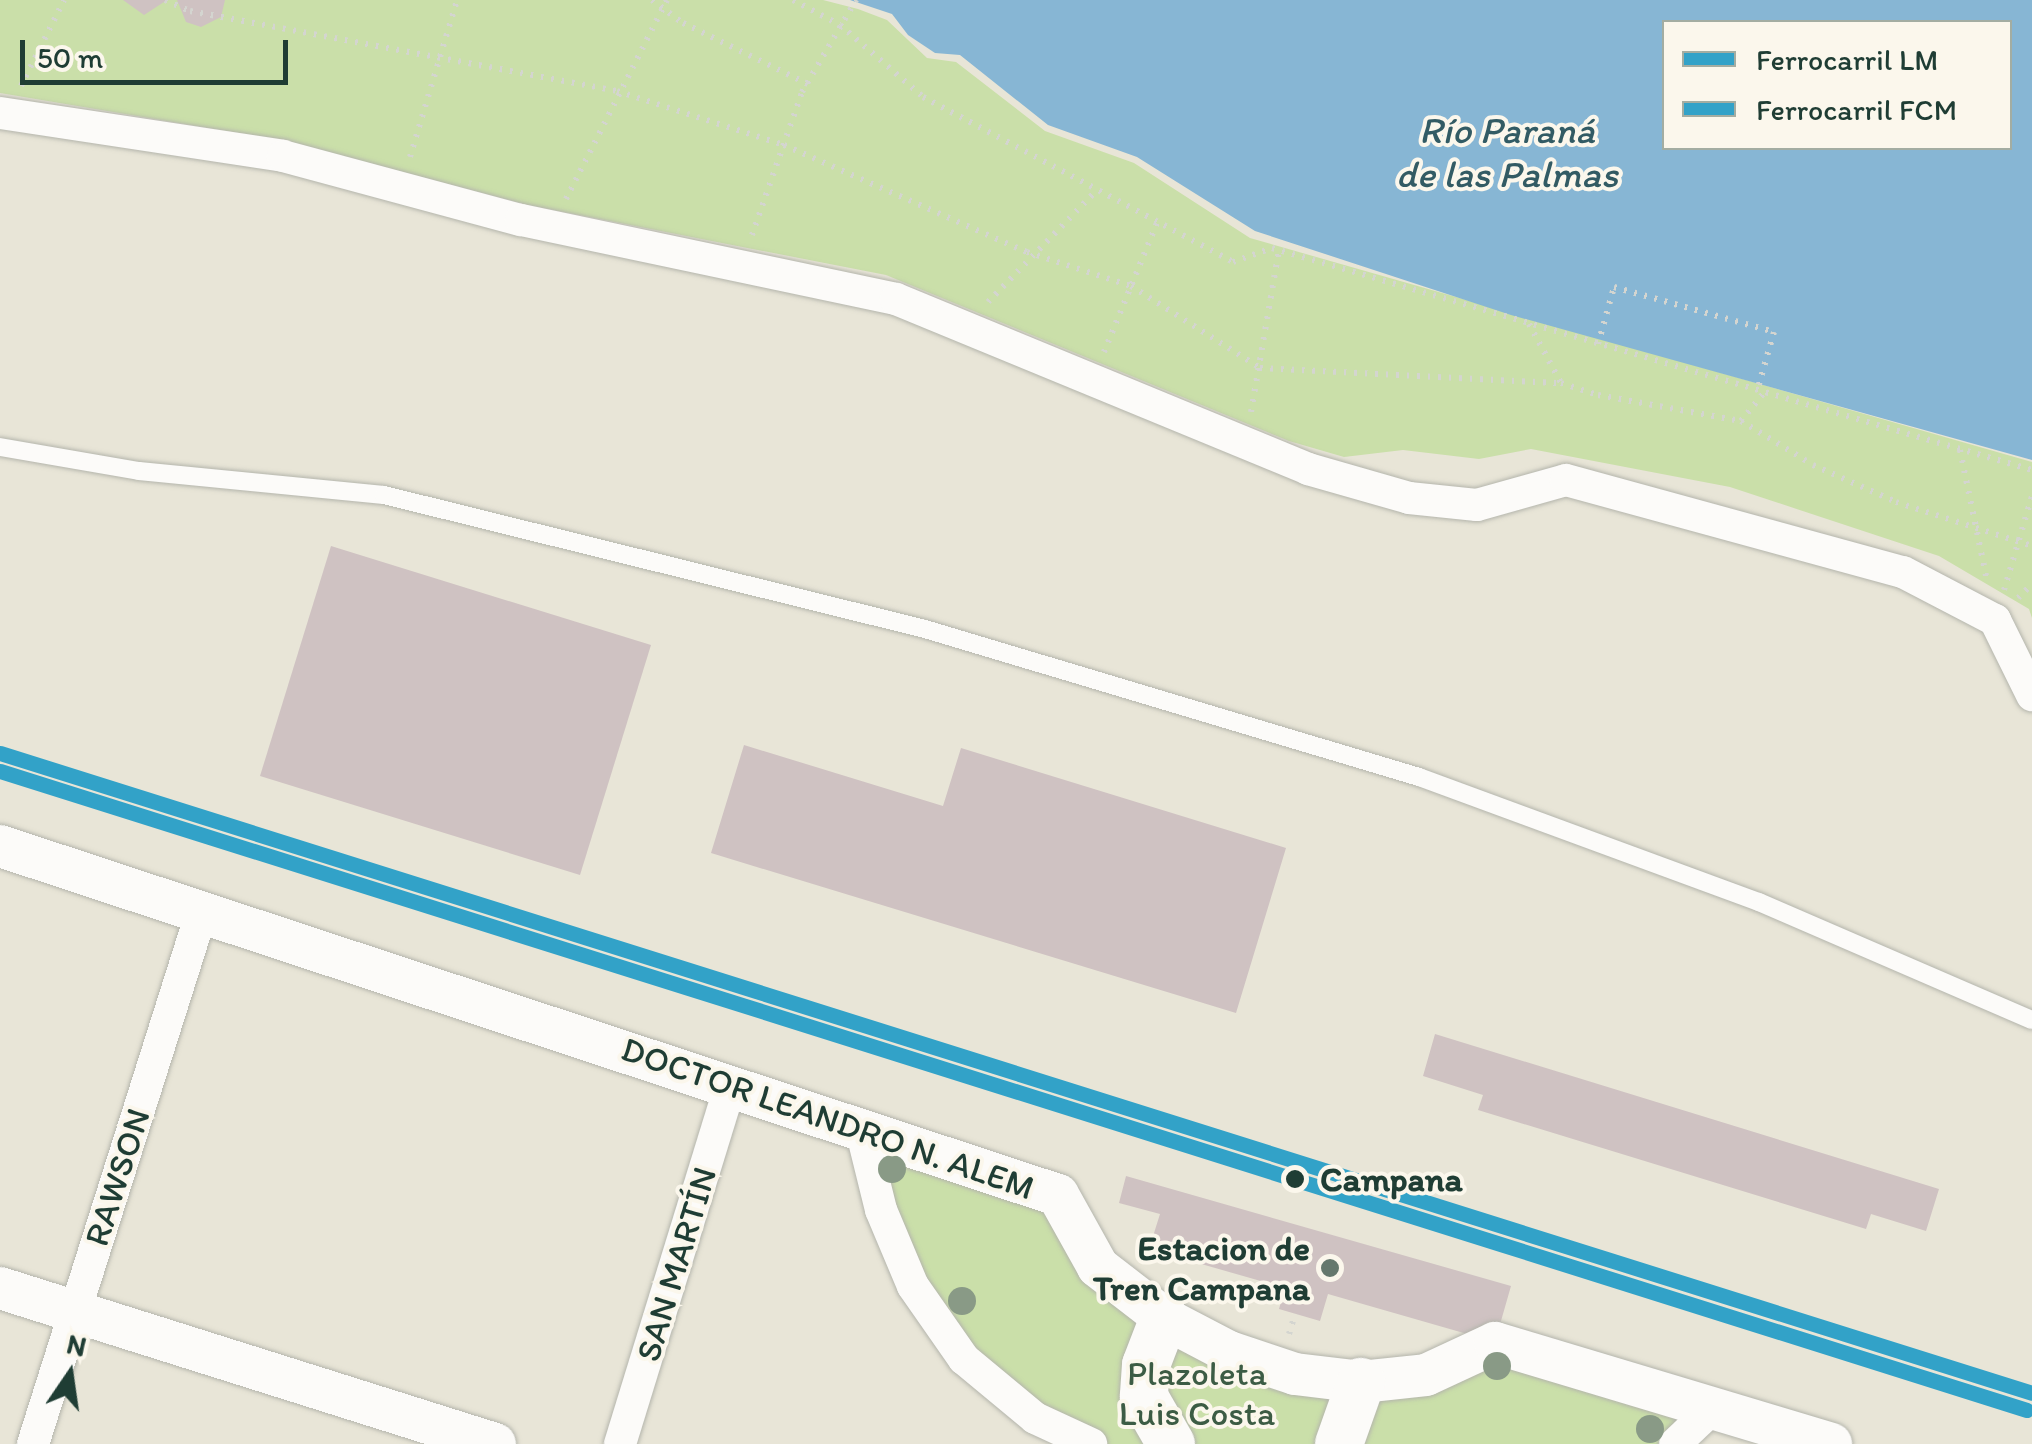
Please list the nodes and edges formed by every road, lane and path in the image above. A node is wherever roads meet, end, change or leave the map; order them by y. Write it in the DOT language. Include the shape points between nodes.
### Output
graph roads {
  1 [pos="64,0"];
  2 [pos="165,0"];
  3 [pos="457,0"];
  4 [pos="652,0"];
  5 [pos="667,0"];
  6 [pos="794,0"];
  7 [pos="856,0"];
  8 [pos="662,10"];
  9 [pos="840,25"];
  10 [pos="438,56"];
  11 [pos="808,84"];
  12 [pos="617,91"];
  13 [pos="4,114"];
  14 [pos="784,144"];
  15 [pos="401,188"];
  16 [pos="1095,192"];
  17 [pos="1157,224"];
  18 [pos="553,227"];
  19 [pos="1280,250"];
  20 [pos="1036,255"];
  21 [pos="742,264"];
  22 [pos="1131,286"];
  23 [pos="1528,323"];
  24 [pos="962,326"];
  25 [pos="1598,344"];
  26 [pos="1260,368"];
  27 [pos="1093,378"];
  28 [pos="1562,383"];
  29 [pos="1761,392"];
  30 [pos="1741,421"];
  31 [pos="1245,443"];
  32 [pos="0,447"];
  33 [pos="1960,450"];
  34 [pos="2032,470"];
  35 [pos="2032,496"];
  36 [pos="1975,525"];
  37 [pos="2018,542"];
  38 [pos="2032,546"];
  39 [pos="1995,620"];
  40 [pos="2032,696"];
  41 [pos="0,846"];
  42 [pos="202,911"];
  43 [pos="2032,1020"];
  44 [pos="731,1084"];
  45 [pos="860,1129"];
  46 [pos="0,1288"];
  47 [pos="75,1312"];
  48 [pos="1164,1318"];
  49 [pos="1361,1382"];
  50 [pos="1713,1408"];
  51 [pos="33,1444"];
  52 [pos="495,1444"];
  53 [pos="620,1444"];
  54 [pos="1091,1444"];
  55 [pos="1171,1444"];
  56 [pos="1339,1444"];
  57 [pos="1674,1444"];
  58 [pos="1830,1444"];
  1 -- 13 [label="path"];
  2 -- 10 [label="path"];
  3 -- 10 [label="path"];
  4 -- 8 [label="path"];
  5 -- 8 [label="path"];
  6 -- 9 [label="path"];
  7 -- 9 [label="path"];
  8 -- 11 [label="path"];
  8 -- 12 [label="path"];
  9 -- 11 [label="path"];
  9 -- 16 [label="path" via="923,97"];
  10 -- 12 [label="path"];
  10 -- 15 [label="path"];
  11 -- 14 [label="path"];
  12 -- 14 [label="path"];
  12 -- 18 [label="path"];
  13 -- 15 [label="street" via="283,156"];
  14 -- 20 [label="path"];
  14 -- 21 [label="path"];
  15 -- 18 [label="street"];
  16 -- 17 [label="path"];
  16 -- 20 [label="path"];
  17 -- 19 [label="path" via="1233,262"];
  17 -- 22 [label="path"];
  18 -- 21 [label="street"];
  19 -- 23 [label="path"];
  19 -- 26 [label="path"];
  20 -- 22 [label="path"];
  20 -- 24 [label="path"];
  21 -- 24 [label="street" via="896,300"];
  22 -- 26 [label="path"];
  22 -- 27 [label="path"];
  23 -- 25 [label="path"];
  23 -- 28 [label="path"];
  24 -- 27 [label="street"];
  25 -- 29 [label="path"];
  25 -- 29 [label="path" via="1614,287 1774,332"];
  26 -- 28 [label="path"];
  26 -- 31 [label="path"];
  27 -- 31 [label="street"];
  28 -- 30 [label="path" via="1714,421"];
  29 -- 30 [label="path"];
  29 -- 33 [label="path"];
  30 -- 36 [label="path" via="1863,487"];
  31 -- 39 [label="street" via="1409,498 1478,505 1566,480 1903,572"];
  32 -- 43 [label="lane" via="139,472 384,495 925,629 1419,776 1759,902"];
  33 -- 34 [label="path"];
  33 -- 36 [label="path"];
  35 -- 37 [label="path"];
  36 -- 37 [label="path"];
  36 -- 39 [label="path"];
  37 -- 38 [label="path"];
  37 -- 39 [label="path"];
  39 -- 40 [label="street"];
  41 -- 42 [label="street, DOCTOR LEANDRO N. ALEM"];
  42 -- 44 [label="street, DOCTOR LEANDRO N. ALEM"];
  42 -- 47 [label="street, RAWSON"];
  44 -- 45 [label="street, DOCTOR LEANDRO N. ALEM"];
  44 -- 53 [label="street, SAN MARTÍN"];
  45 -- 48 [label="street, DOCTOR LEANDRO N. ALEM" via="1058,1195 1098,1267"];
  45 -- 54 [label="street" via="882,1210 913,1286 964,1359 1035,1418"];
  46 -- 47 [label="street"];
  47 -- 51 [label="street, RAWSON"];
  47 -- 52 [label="street"];
  48 -- 49 [label="street, DOCTOR LEANDRO N. ALEM" via="1230,1352 1295,1374"];
  48 -- 55 [label="main road" via="1146,1365 1144,1397"];
  49 -- 50 [label="street, DOCTOR LEANDRO N. ALEM" via="1426,1375 1495,1343"];
  49 -- 56 [label="main road"];
  50 -- 57 [label="street"];
  50 -- 58 [label="street, DOCTOR LEANDRO N. ALEM"];
}
